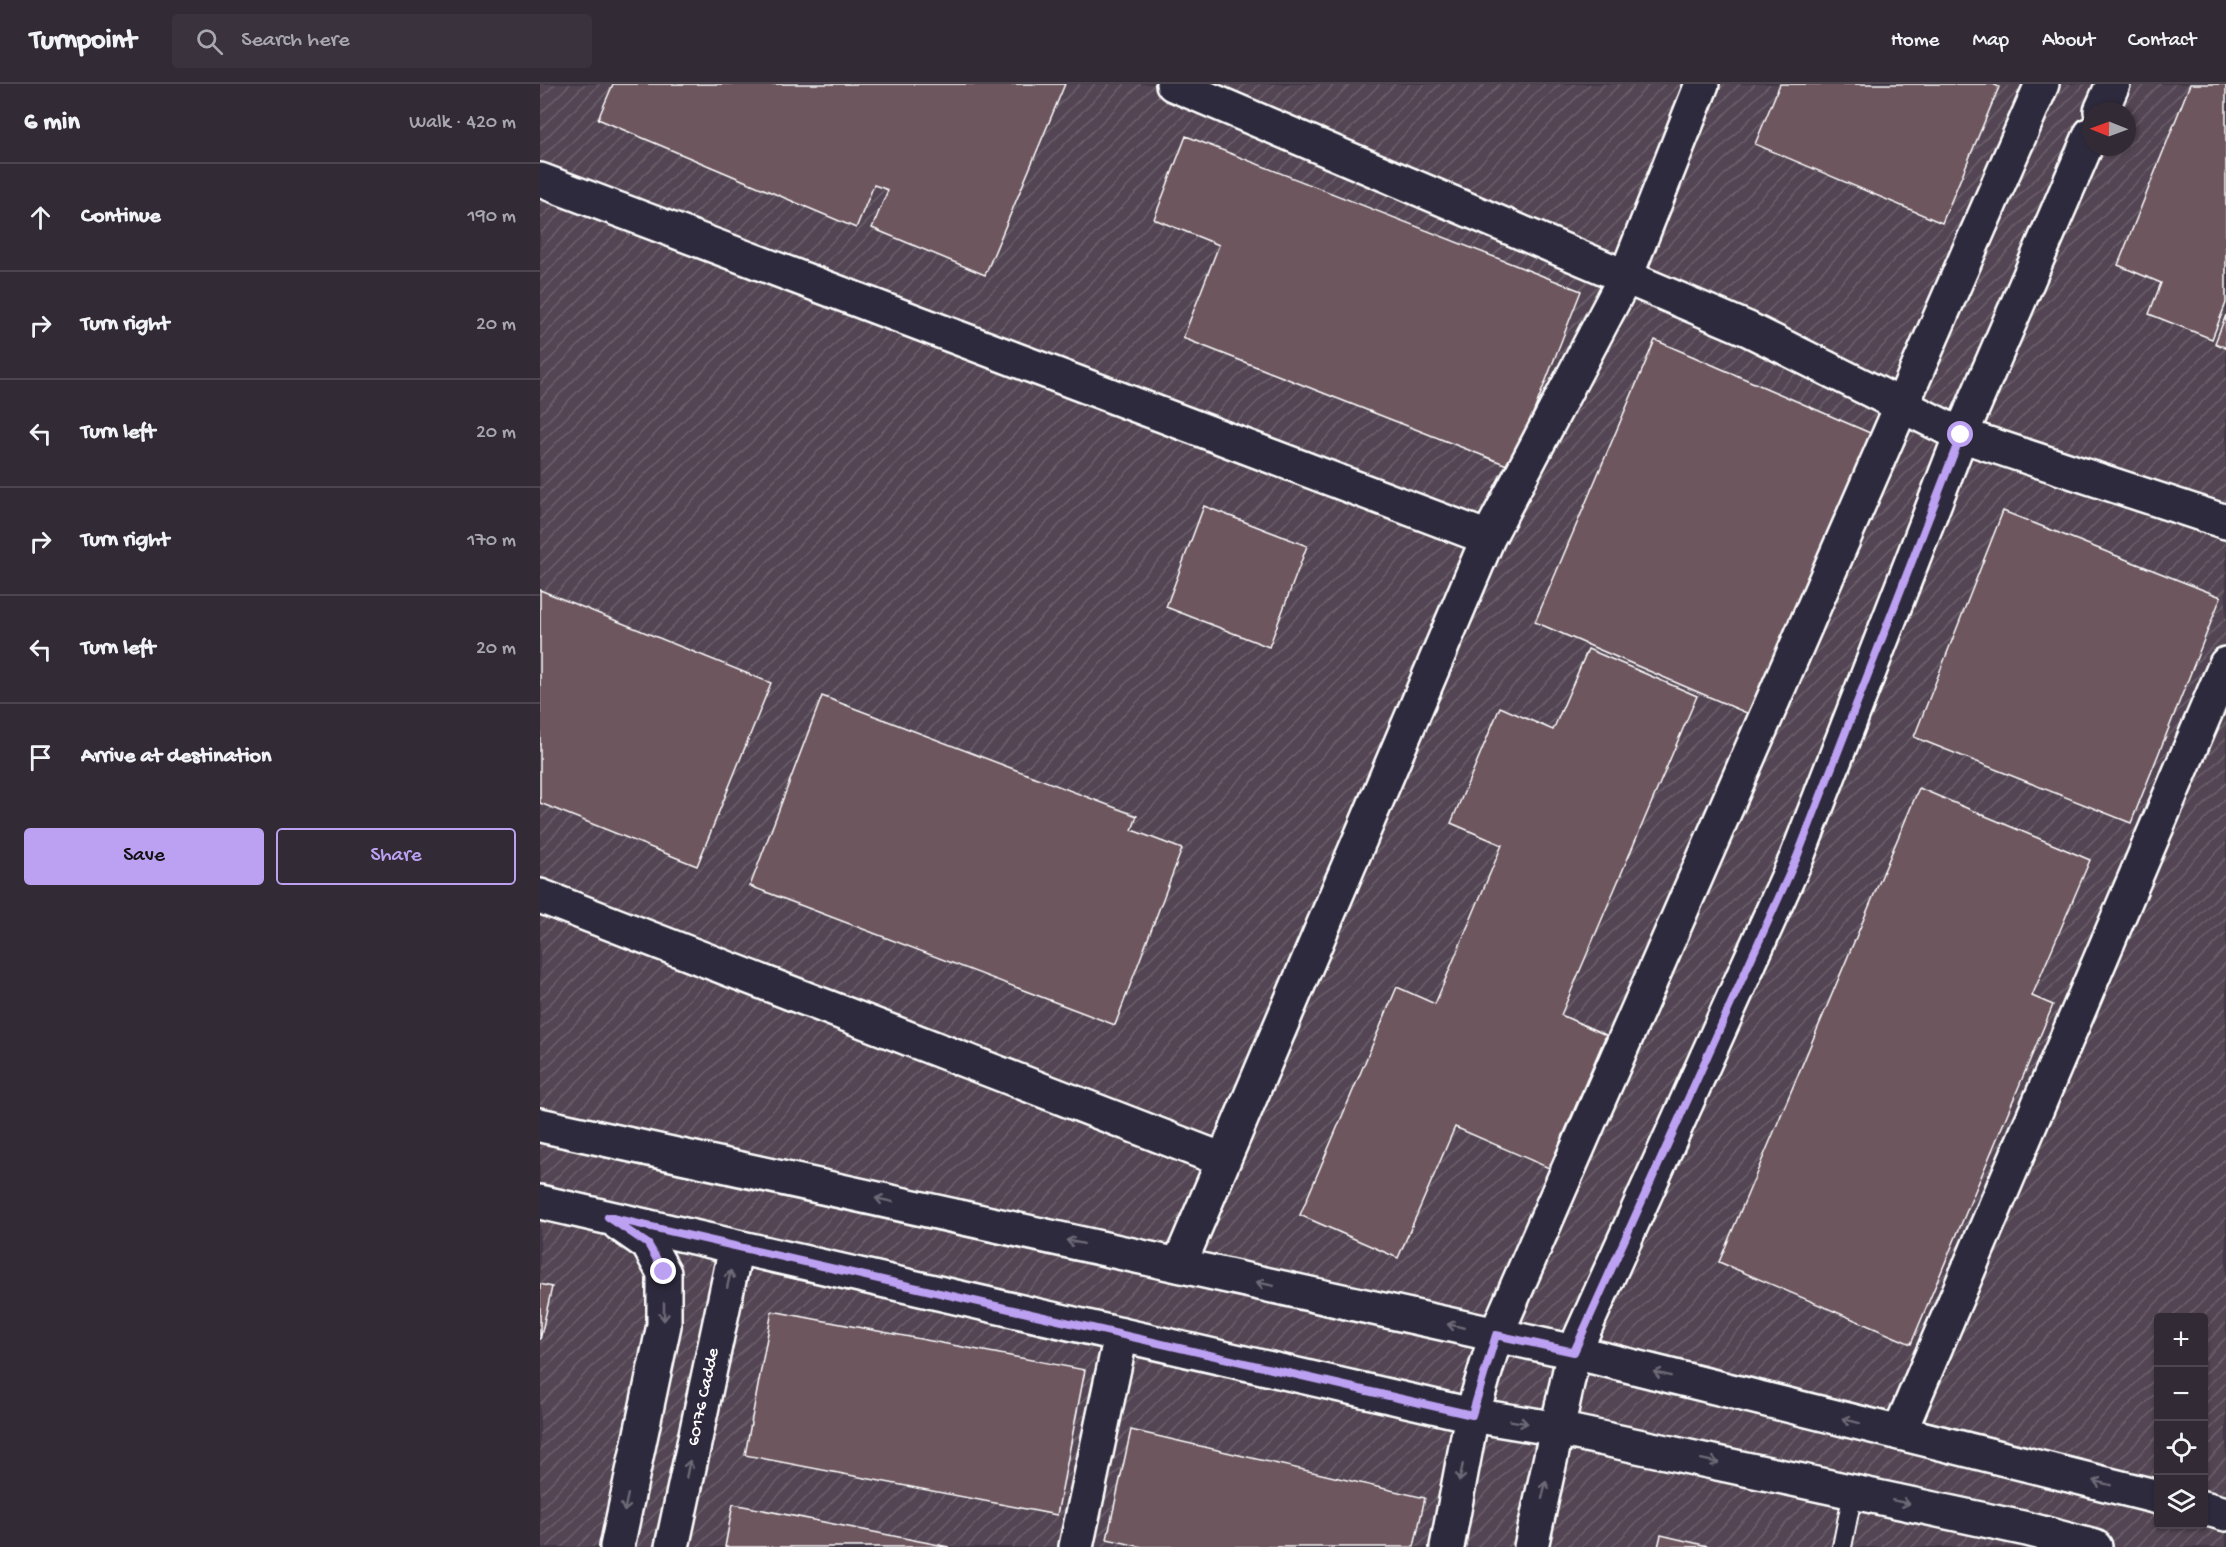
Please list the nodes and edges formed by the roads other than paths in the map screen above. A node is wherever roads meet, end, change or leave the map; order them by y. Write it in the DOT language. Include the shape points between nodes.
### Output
graph roads {
  1 [pos="1173,84"];
  2 [pos="1702,84"];
  3 [pos="2042,84"];
  4 [pos="2113,84"];
  5 [pos="2105,102"];
  6 [pos="2082,155"];
  7 [pos="540,180"];
  8 [pos="1626,276"];
  9 [pos="1902,406"];
  10 [pos="1961,435"];
  11 [pos="2226,522"];
  12 [pos="1488,538"];
  13 [pos="2226,664"];
  14 [pos="540,896"];
  15 [pos="540,1125"];
  16 [pos="1223,1160"];
  17 [pos="540,1202"];
  18 [pos="608,1217"];
  19 [pos="736,1247"];
  20 [pos="1179,1265"];
  21 [pos="1121,1335"];
  22 [pos="1496,1335"];
  23 [pos="1574,1352"];
  24 [pos="1472,1415"];
  25 [pos="1558,1429"];
  26 [pos="1899,1432"];
  27 [pos="1853,1492"];
  28 [pos="2154,1496"];
  29 [pos="617,1547"];
  30 [pos="672,1547"];
  31 [pos="1076,1547"];
  32 [pos="1447,1547"];
  33 [pos="1532,1547"];
  34 [pos="1842,1547"];
  35 [pos="2095,1547"];
  1 -- 8 [label="street"];
  2 -- 8 [label="street"];
  3 -- 9 [label="street"];
  4 -- 5 [label="street"];
  6 -- 10 [label="street"];
  7 -- 12 [label="street"];
  8 -- 9 [label="street" via="1748,329"];
  8 -- 12 [label="street"];
  9 -- 10 [label="street"];
  9 -- 22 [label="street"];
  10 -- 11 [label="street"];
  10 -- 23 [label="street" via="1797,857"];
  12 -- 16 [label="street"];
  13 -- 26 [label="street"];
  14 -- 16 [label="street"];
  20 -- 15 [label="street, one-way"];
  16 -- 20 [label="street"];
  17 -- 18 [label="street"];
  18 -- 19 [label="street"];
  18 -- 29 [label="street, one-way" via="648,1244 664,1272 664,1325"];
  19 -- 21 [label="street"];
  30 -- 19 [label="street, 60176 Cadde, one-way"];
  22 -- 20 [label="street, one-way"];
  21 -- 24 [label="street"];
  21 -- 31 [label="street"];
  22 -- 23 [label="street"];
  22 -- 24 [label="street"];
  23 -- 25 [label="street"];
  26 -- 23 [label="street, one-way"];
  24 -- 25 [label="street, one-way"];
  24 -- 32 [label="street, one-way"];
  25 -- 27 [label="street, one-way"];
  33 -- 25 [label="street, one-way"];
  28 -- 26 [label="street, one-way"];
  27 -- 34 [label="lane"];
  27 -- 35 [label="street, one-way"];
}
